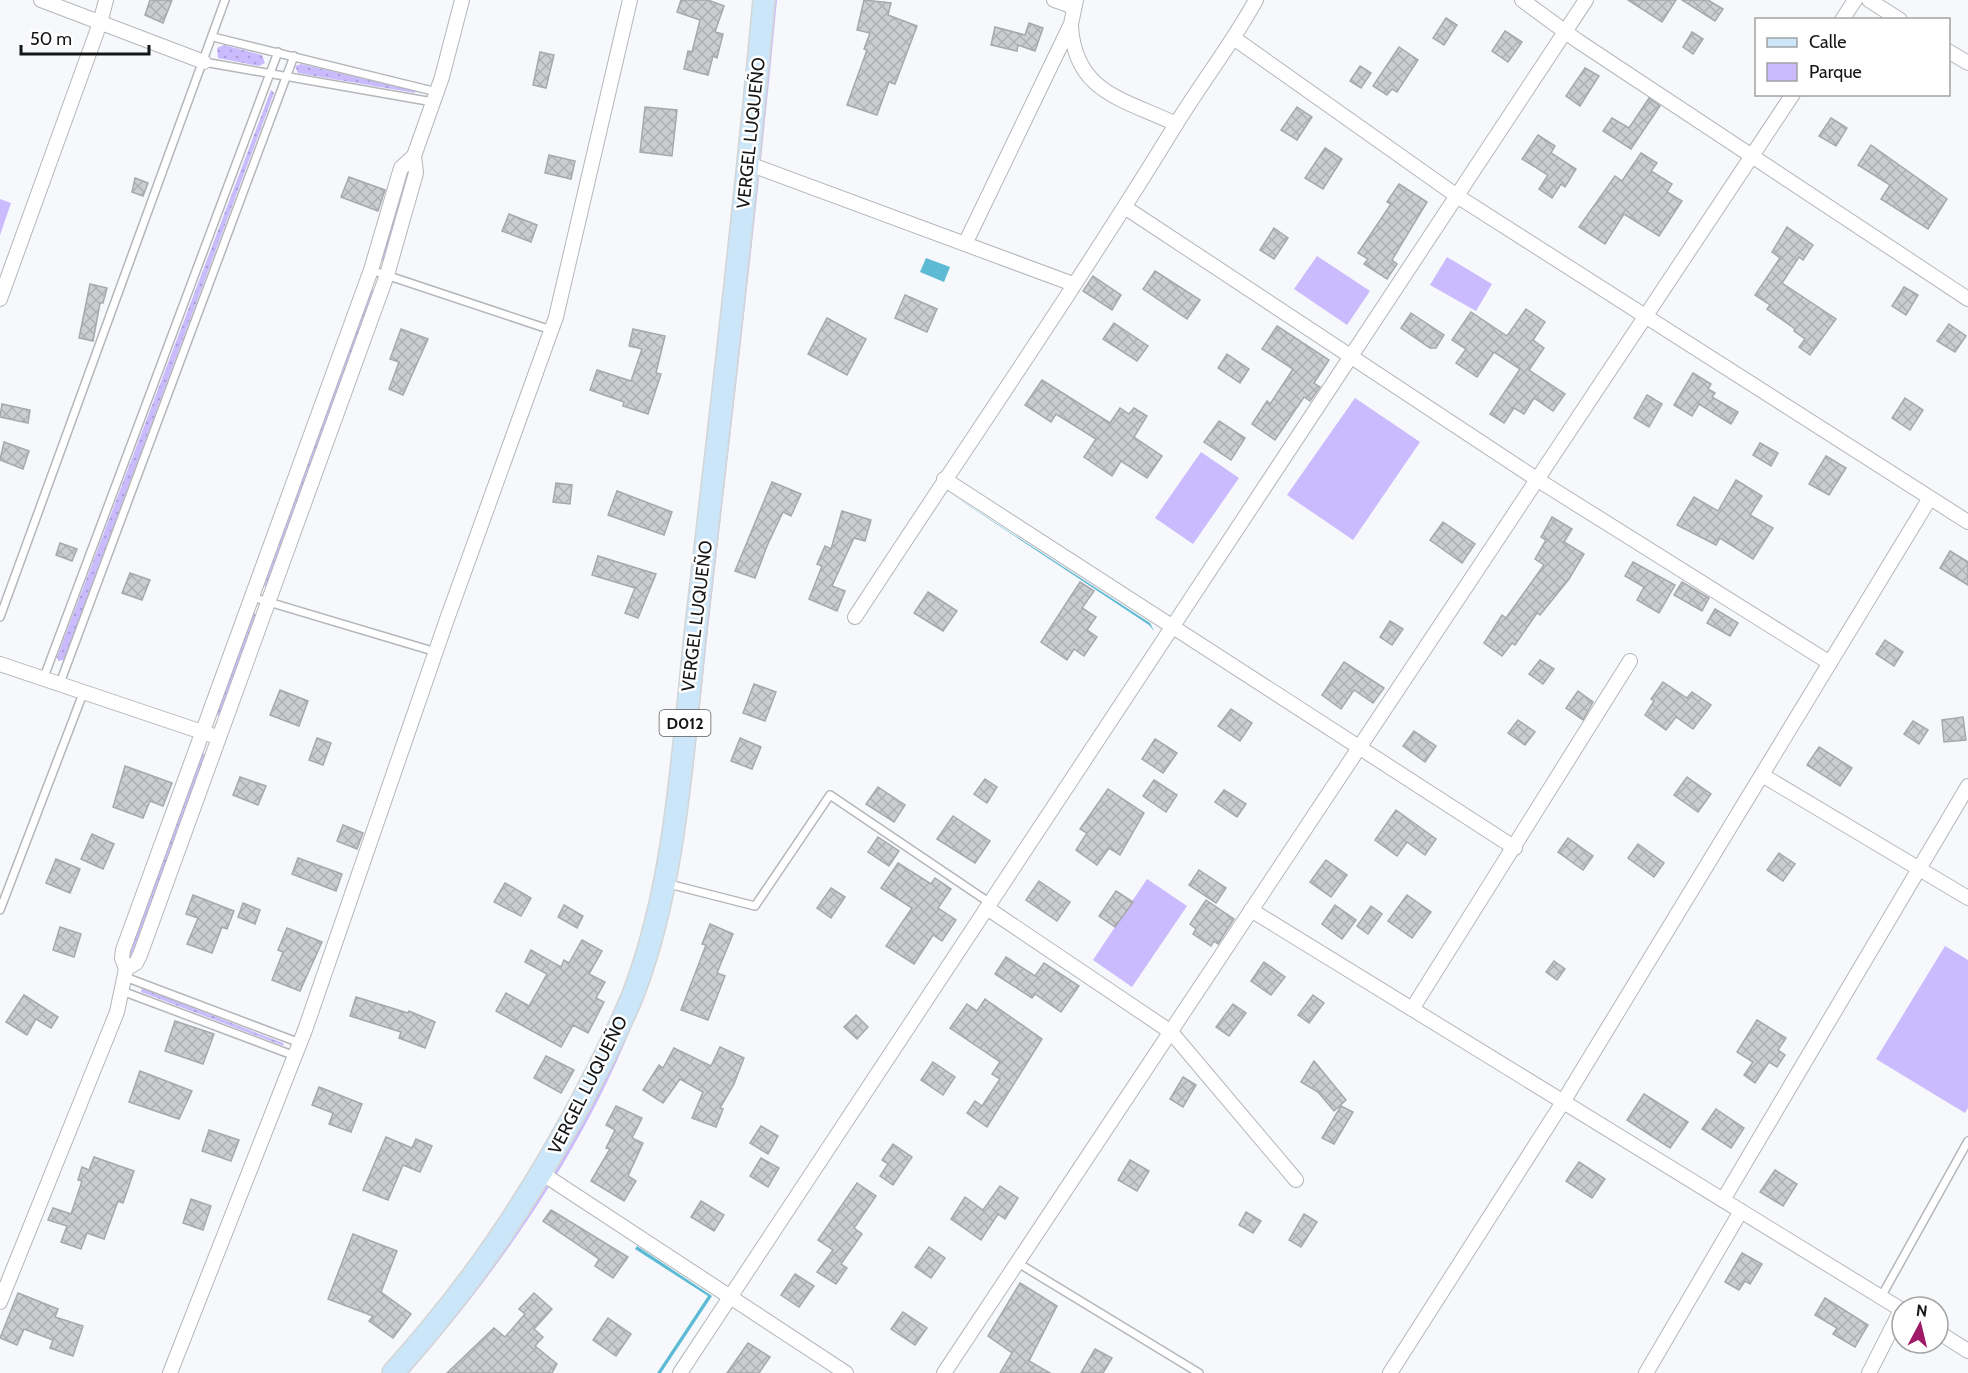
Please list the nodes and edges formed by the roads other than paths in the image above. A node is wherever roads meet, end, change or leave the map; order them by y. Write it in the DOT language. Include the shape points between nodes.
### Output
graph roads {
  1 [pos="40,0"];
  2 [pos="106,0"];
  3 [pos="225,0"];
  4 [pos="462,0"];
  5 [pos="630,0"];
  6 [pos="764,0"];
  7 [pos="1054,0"];
  8 [pos="1256,0"];
  9 [pos="1522,0"];
  10 [pos="1586,0"];
  11 [pos="1855,0"];
  12 [pos="1869,0"];
  13 [pos="1075,3"];
  14 [pos="1843,18"];
  15 [pos="1897,18"];
  16 [pos="100,23"];
  17 [pos="1071,24"];
  18 [pos="1565,32"];
  19 [pos="213,37"];
  20 [pos="1235,39"];
  21 [pos="278,52"];
  22 [pos="1950,52"];
  23 [pos="294,56"];
  24 [pos="204,62"];
  25 [pos="1968,63"];
  26 [pos="270,74"];
  27 [pos="286,76"];
  28 [pos="1792,96"];
  29 [pos="435,97"];
  30 [pos="1176,124"];
  31 [pos="414,156"];
  32 [pos="1752,158"];
  33 [pos="749,164"];
  34 [pos="1457,196"];
  35 [pos="1126,208"];
  36 [pos="965,244"];
  37 [pos="372,270"];
  38 [pos="387,275"];
  39 [pos="1073,284"];
  40 [pos="1968,298"];
  41 [pos="0,299"];
  42 [pos="1646,317"];
  43 [pos="551,330"];
  44 [pos="1351,356"];
  45 [pos="944,479"];
  46 [pos="1538,480"];
  47 [pos="1930,498"];
  48 [pos="1968,522"];
  49 [pos="252,597"];
  50 [pos="269,602"];
  51 [pos="855,616"];
  52 [pos="0,617"];
  53 [pos="1172,627"];
  54 [pos="436,652"];
  55 [pos="1630,662"];
  56 [pos="0,663"];
  57 [pos="1830,663"];
  58 [pos="44,677"];
  59 [pos="60,683"];
  60 [pos="84,691"];
  61 [pos="203,732"];
  62 [pos="219,738"];
  63 [pos="1359,747"];
  64 [pos="1762,775"];
  65 [pos="1968,786"];
  66 [pos="1515,848"];
  67 [pos="1919,869"];
  68 [pos="663,882"];
  69 [pos="1968,898"];
  70 [pos="988,906"];
  71 [pos="0,910"];
  72 [pos="1251,910"];
  73 [pos="126,973"];
  74 [pos="122,991"];
  75 [pos="1412,1009"];
  76 [pos="1171,1032"];
  77 [pos="297,1050"];
  78 [pos="1563,1102"];
  79 [pos="1968,1141"];
  80 [pos="543,1174"];
  81 [pos="1296,1180"];
  82 [pos="1723,1200"];
  83 [pos="1741,1211"];
  84 [pos="1017,1263"];
  85 [pos="730,1297"];
  86 [pos="1881,1297"];
  87 [pos="0,1302"];
  88 [pos="1890,1303"];
  89 [pos="1890,1332"];
  90 [pos="1950,1340"];
  91 [pos="1968,1351"];
  92 [pos="170,1373"];
  93 [pos="393,1373"];
  94 [pos="680,1373"];
  95 [pos="846,1373"];
  96 [pos="944,1373"];
  97 [pos="1199,1373"];
  98 [pos="1390,1373"];
  99 [pos="1646,1373"];
  100 [pos="1869,1373"];
  1 -- 16 [label="street"];
  2 -- 16 [label="street"];
  3 -- 19 [label="lane"];
  4 -- 29 [label="street"];
  5 -- 43 [label="street"];
  6 -- 33 [label="main road, VERGEL LUQUEÑO / D012"];
  7 -- 13 [label="street"];
  8 -- 20 [label="street"];
  9 -- 18 [label="street"];
  10 -- 18 [label="street"];
  11 -- 14 [label="street"];
  12 -- 15 [label="street"];
  13 -- 17 [label="street"];
  16 -- 24 [label="street"];
  16 -- 41 [label="street"];
  17 -- 30 [label="street" via="1075,56 1092,82"];
  17 -- 36 [label="street"];
  18 -- 32 [label="street"];
  18 -- 34 [label="street"];
  19 -- 21 [label="lane"];
  19 -- 24 [label="lane"];
  20 -- 30 [label="street"];
  20 -- 34 [label="street"];
  21 -- 23 [label="lane"];
  21 -- 26 [label="lane"];
  22 -- 25 [label="street"];
  23 -- 27 [label="lane"];
  23 -- 29 [label="lane"];
  24 -- 26 [label="lane"];
  24 -- 52 [label="lane"];
  26 -- 27 [label="lane"];
  26 -- 58 [label="lane"];
  27 -- 29 [label="lane"];
  27 -- 59 [label="lane"];
  28 -- 32 [label="street"];
  29 -- 31 [label="street"];
  30 -- 35 [label="street"];
  31 -- 37 [label="street" via="401,168"];
  31 -- 38 [label="street" via="416,172"];
  32 -- 40 [label="street"];
  32 -- 42 [label="street"];
  33 -- 36 [label="street"];
  33 -- 68 [label="main road, VERGEL LUQUEÑO / D012"];
  34 -- 42 [label="street"];
  34 -- 44 [label="street"];
  35 -- 39 [label="street"];
  35 -- 44 [label="street"];
  36 -- 39 [label="street"];
  37 -- 38 [label="lane"];
  37 -- 49 [label="street"];
  38 -- 43 [label="lane"];
  38 -- 50 [label="street"];
  39 -- 45 [label="street"];
  42 -- 46 [label="street"];
  42 -- 47 [label="street"];
  43 -- 54 [label="street"];
  44 -- 46 [label="street"];
  44 -- 53 [label="street"];
  45 -- 51 [label="street"];
  45 -- 53 [label="street"];
  46 -- 57 [label="street"];
  46 -- 63 [label="street"];
  47 -- 48 [label="street"];
  47 -- 57 [label="street"];
  49 -- 50 [label="lane"];
  49 -- 61 [label="street"];
  50 -- 54 [label="lane"];
  50 -- 62 [label="street"];
  53 -- 63 [label="street"];
  53 -- 70 [label="street"];
  54 -- 77 [label="street"];
  55 -- 66 [label="street"];
  56 -- 58 [label="street"];
  57 -- 64 [label="street"];
  58 -- 59 [label="street"];
  59 -- 60 [label="street"];
  60 -- 61 [label="street"];
  60 -- 71 [label="lane"];
  61 -- 62 [label="street"];
  61 -- 73 [label="street" via="123,950"];
  62 -- 73 [label="street" via="140,956"];
  63 -- 66 [label="street"];
  63 -- 72 [label="street"];
  64 -- 67 [label="street"];
  64 -- 78 [label="street"];
  65 -- 67 [label="street"];
  66 -- 75 [label="street"];
  67 -- 69 [label="street"];
  67 -- 82 [label="street"];
  68 -- 70 [label="lane" via="755,906 830,795"];
  68 -- 80 [label="main road, VERGEL LUQUEÑO / D012" via="635,990 602,1063"];
  70 -- 76 [label="street"];
  70 -- 85 [label="street"];
  72 -- 75 [label="street"];
  72 -- 76 [label="street"];
  73 -- 74 [label="street"];
  73 -- 77 [label="lane"];
  74 -- 77 [label="lane"];
  74 -- 87 [label="street" via="113,1023"];
  75 -- 78 [label="street"];
  76 -- 81 [label="street"];
  76 -- 84 [label="street"];
  77 -- 92 [label="street"];
  78 -- 82 [label="street"];
  78 -- 98 [label="street"];
  79 -- 86 [label="lane"];
  80 -- 85 [label="street"];
  80 -- 93 [label="main road, VERGEL LUQUEÑO / D012" via="454,1304"];
  82 -- 83 [label="street"];
  83 -- 86 [label="street"];
  83 -- 99 [label="street"];
  84 -- 96 [label="street"];
  84 -- 97 [label="lane"];
  85 -- 94 [label="street"];
  85 -- 95 [label="street"];
  86 -- 88 [label="street"];
  89 -- 100 [label="street"];
  90 -- 91 [label="street"];
}
